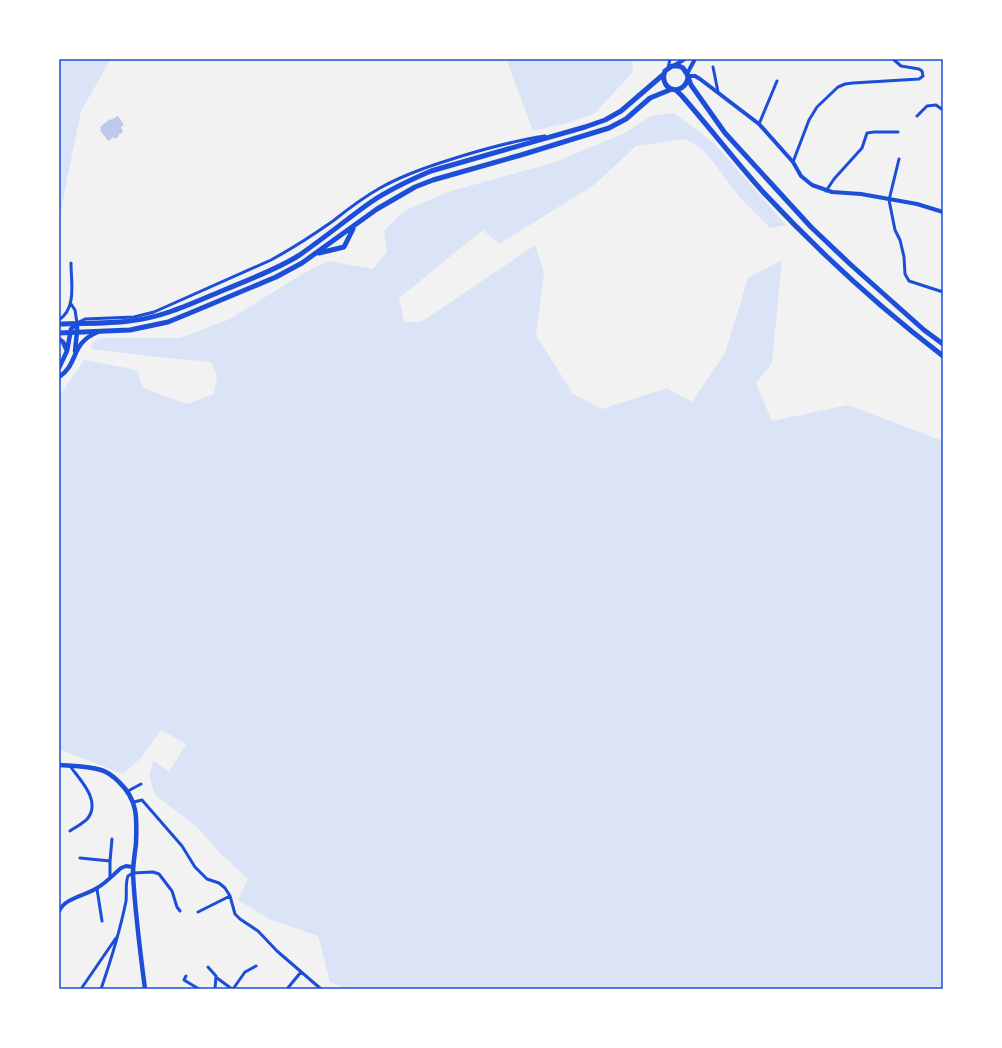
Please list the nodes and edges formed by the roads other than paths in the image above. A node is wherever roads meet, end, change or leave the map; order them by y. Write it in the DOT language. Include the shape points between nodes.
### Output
graph roads {
  1 [pos="670,59"];
  2 [pos="686,59"];
  3 [pos="695,59"];
  4 [pos="893,59"];
  5 [pos="675,65"];
  6 [pos="713,66"];
  7 [pos="668,68"];
  8 [pos="664,74"];
  9 [pos="687,76"];
  10 [pos="777,81"];
  11 [pos="674,90"];
  12 [pos="718,94"];
  13 [pos="943,110"];
  14 [pos="917,116"];
  15 [pos="759,124"];
  16 [pos="898,132"];
  17 [pos="563,134"];
  18 [pos="898,159"];
  19 [pos="793,162"];
  20 [pos="826,191"];
  21 [pos="889,200"];
  22 [pos="943,210"];
  23 [pos="355,225"];
  24 [pos="314,254"];
  25 [pos="71,264"];
  26 [pos="943,292"];
  27 [pos="71,304"];
  28 [pos="59,320"];
  29 [pos="77,323"];
  30 [pos="59,324"];
  31 [pos="102,331"];
  32 [pos="77,332"];
  33 [pos="59,333"];
  34 [pos="70,333"];
  35 [pos="59,339"];
  36 [pos="943,344"];
  37 [pos="67,351"];
  38 [pos="74,355"];
  39 [pos="943,356"];
  40 [pos="59,368"];
  41 [pos="59,378"];
  42 [pos="59,765"];
  43 [pos="70,766"];
  44 [pos="141,784"];
  45 [pos="128,791"];
  46 [pos="134,802"];
  47 [pos="70,831"];
  48 [pos="112,839"];
  49 [pos="80,858"];
  50 [pos="110,861"];
  51 [pos="133,867"];
  52 [pos="133,873"];
  53 [pos="110,878"];
  54 [pos="97,888"];
  55 [pos="230,896"];
  56 [pos="59,910"];
  57 [pos="180,911"];
  58 [pos="198,912"];
  59 [pos="102,921"];
  60 [pos="118,936"];
  61 [pos="208,966"];
  62 [pos="256,966"];
  63 [pos="302,972"];
  64 [pos="186,976"];
  65 [pos="217,978"];
  66 [pos="81,989"];
  67 [pos="101,989"];
  68 [pos="145,989"];
  69 [pos="199,989"];
  70 [pos="215,989"];
  71 [pos="232,989"];
  72 [pos="287,989"];
  73 [pos="321,989"];
  1 -- 7 [label="street"];
  2 -- 5 [label="street"];
  3 -- 9 [label="street"];
  4 -- 19 [label="street" via="901,66 919,69 924,76 919,79 853,83 838,87 809,120"];
  5 -- 7 [label="highway"];
  5 -- 9 [label="highway" via="683,68"];
  6 -- 12 [label="street"];
  7 -- 8 [label="highway"];
  8 -- 11 [label="highway" via="664,82"];
  8 -- 17 [label="highway" via="621,111 605,120"];
  9 -- 11 [label="highway" via="685,85"];
  9 -- 12 [label="street" via="695,76"];
  9 -- 36 [label="highway" via="690,85 725,133 811,227 907,315"];
  10 -- 15 [label="street"];
  11 -- 23 [label="highway" via="650,98 609,128 415,187"];
  11 -- 39 [label="highway" via="682,96 764,192 841,270 912,333"];
  12 -- 15 [label="street"];
  13 -- 14 [label="street" via="936,105 927,106"];
  15 -- 19 [label="street"];
  16 -- 20 [label="street" via="867,133 862,148"];
  17 -- 29 [label="street" via="522,140 421,169 380,188 314,234 271,260 144,315 85,319"];
  17 -- 29 [label="highway" via="430,171 412,179 372,202 297,256 266,272 165,314 129,321"];
  18 -- 21 [label="street"];
  19 -- 20 [label="street" via="801,176 812,185"];
  20 -- 21 [label="street"];
  21 -- 22 [label="street"];
  21 -- 26 [label="street" via="904,257 905,274 909,281"];
  23 -- 24 [label="highway"];
  23 -- 24 [label="highway" via="344,247"];
  24 -- 31 [label="highway" via="276,277 168,322 130,330"];
  25 -- 27 [label="street"];
  27 -- 28 [label="street"];
  27 -- 29 [label="street" via="75,310"];
  29 -- 30 [label="highway"];
  29 -- 32 [label="main road"];
  29 -- 34 [label="main road"];
  31 -- 32 [label="highway"];
  31 -- 38 [label="main road" via="82,342"];
  32 -- 34 [label="highway"];
  32 -- 38 [label="main road"];
  33 -- 34 [label="highway"];
  34 -- 37 [label="main road"];
  35 -- 37 [label="main road"];
  37 -- 40 [label="main road"];
  38 -- 41 [label="main road" via="69,368"];
  42 -- 43 [label="main road"];
  43 -- 45 [label="main road" via="103,770 114,776"];
  43 -- 47 [label="street" via="89,791 92,804 87,819"];
  44 -- 45 [label="street"];
  45 -- 46 [label="main road"];
  46 -- 51 [label="main road" via="136,843"];
  46 -- 55 [label="street" via="142,800 182,846 195,868 226,888"];
  48 -- 50 [label="street"];
  49 -- 50 [label="street"];
  50 -- 53 [label="street"];
  51 -- 52 [label="main road"];
  51 -- 53 [label="street" via="121,868"];
  52 -- 57 [label="street" via="159,874 172,891"];
  52 -- 60 [label="street" via="127,880"];
  52 -- 68 [label="main road"];
  53 -- 54 [label="street"];
  54 -- 56 [label="street" via="74,898"];
  54 -- 59 [label="street"];
  55 -- 58 [label="street"];
  55 -- 63 [label="street" via="235,914 258,931"];
  60 -- 66 [label="street"];
  60 -- 67 [label="street"];
  61 -- 65 [label="street"];
  62 -- 71 [label="street" via="245,972"];
  63 -- 72 [label="street"];
  63 -- 73 [label="street"];
  64 -- 69 [label="street" via="184,980"];
  65 -- 70 [label="street"];
  65 -- 71 [label="street"];
}
